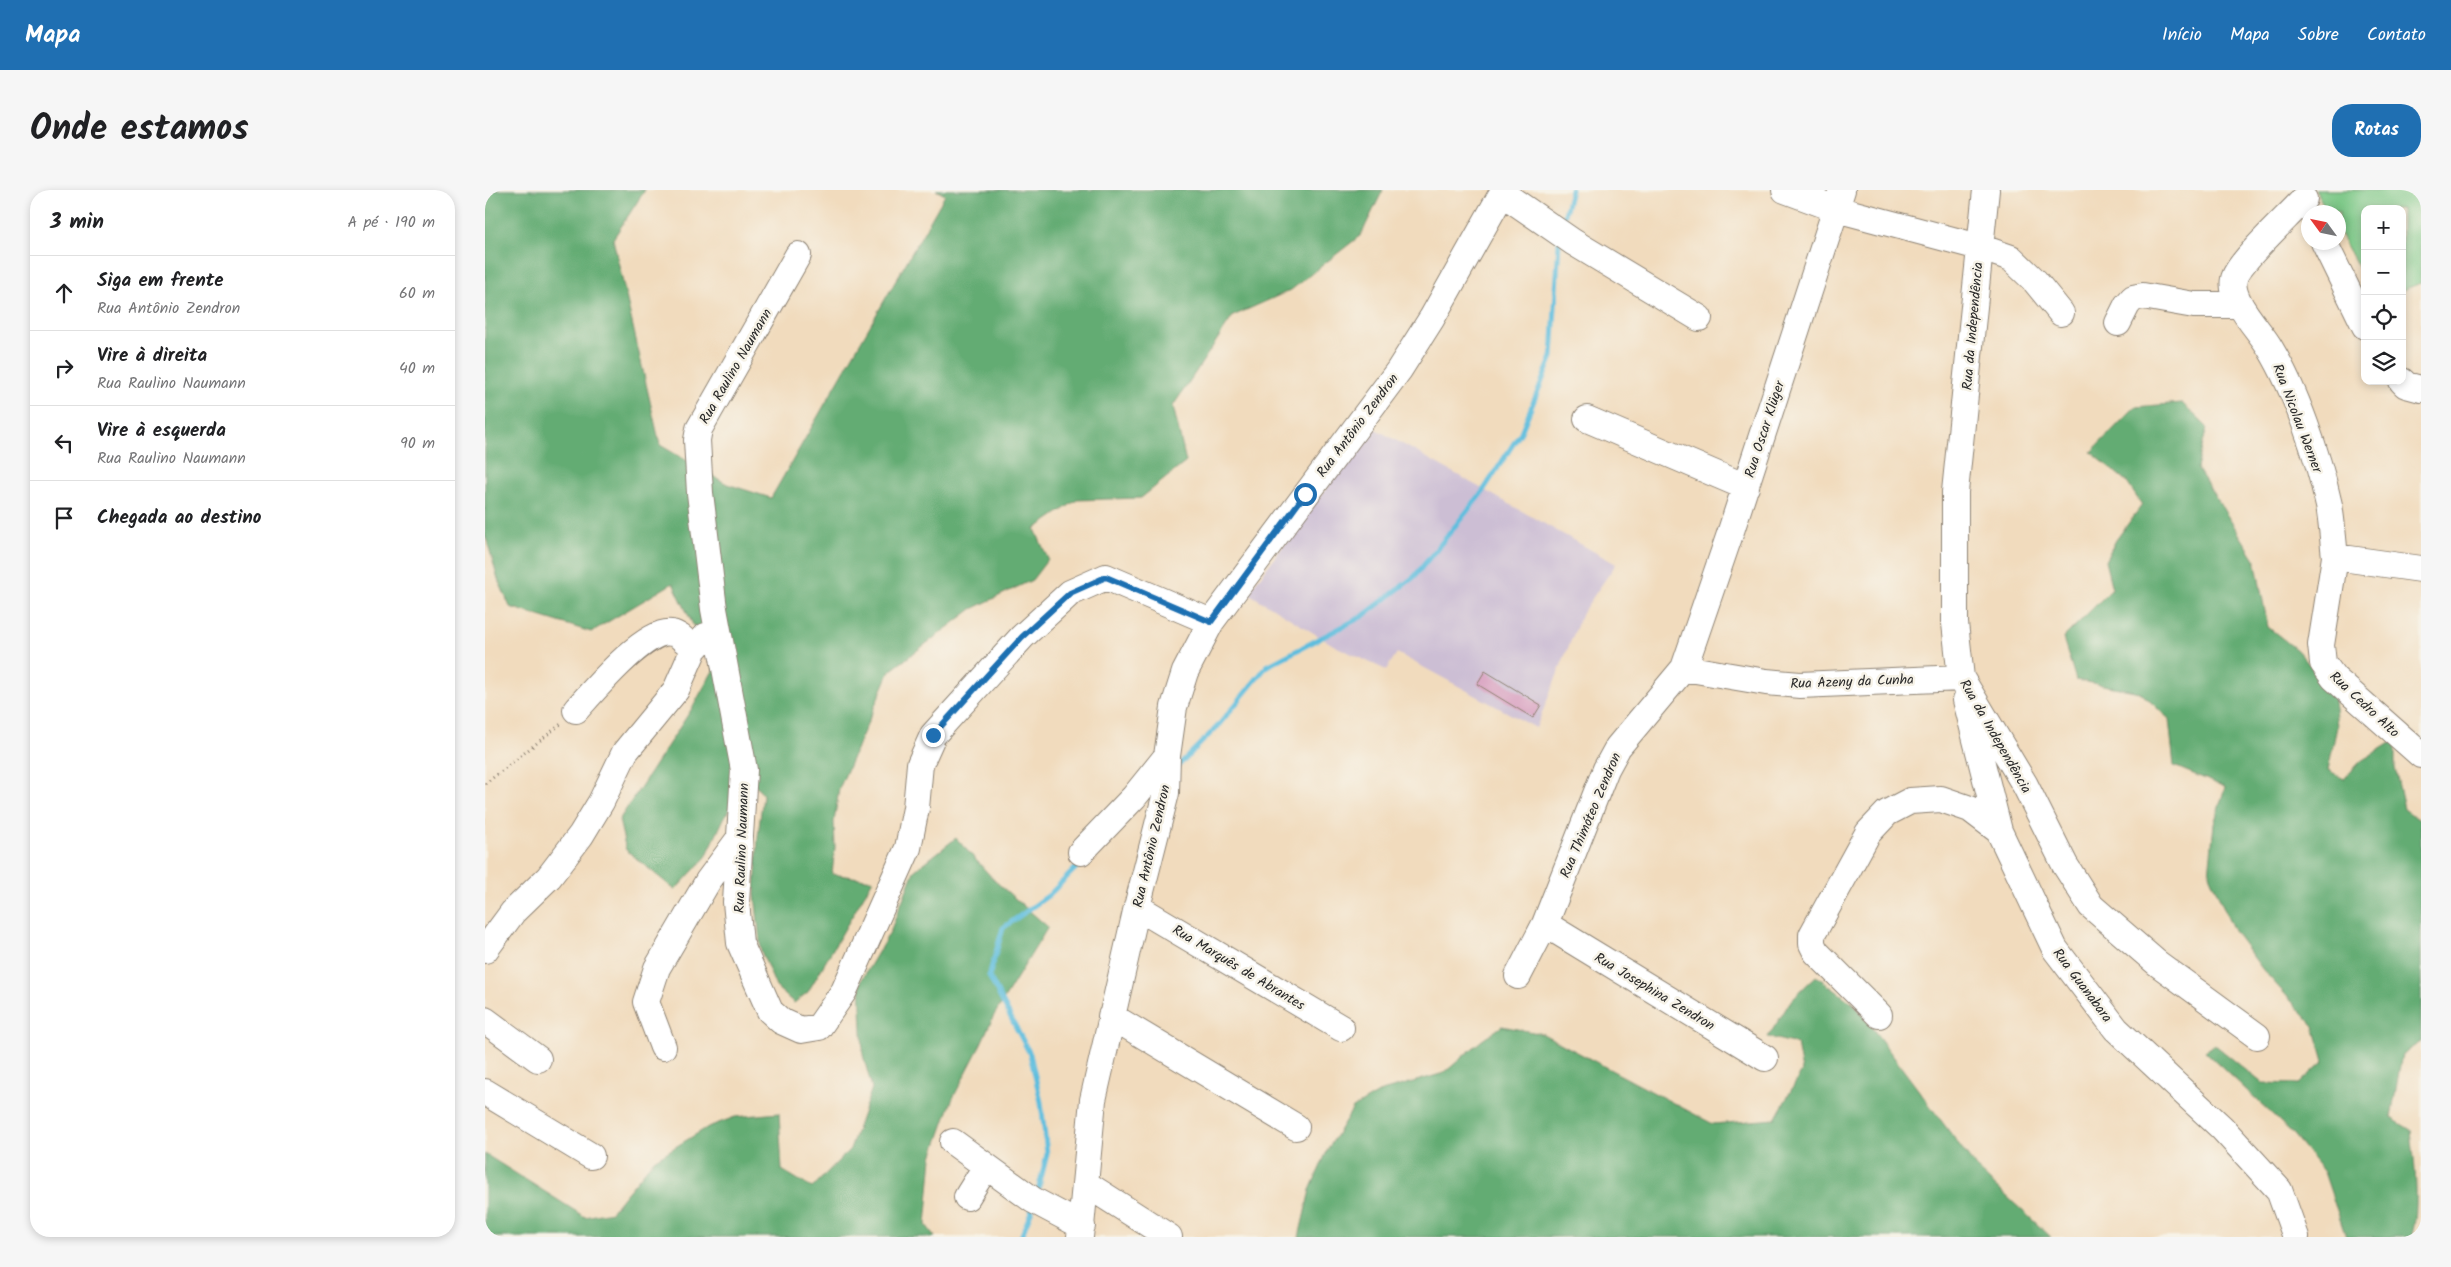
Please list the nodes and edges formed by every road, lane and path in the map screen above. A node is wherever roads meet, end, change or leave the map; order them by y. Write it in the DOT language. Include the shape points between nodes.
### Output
graph roads {
  1 [pos="1785,190"];
  2 [pos="1986,190"];
  3 [pos="1503,192"];
  4 [pos="1839,200"];
  5 [pos="2305,201"];
  6 [pos="1979,247"];
  7 [pos="2328,250"];
  8 [pos="798,255"];
  9 [pos="2240,305"];
  10 [pos="2061,312"];
  11 [pos="1699,318"];
  12 [pos="2361,318"];
  13 [pos="2119,323"];
  14 [pos="2405,385"];
  15 [pos="2421,389"];
  16 [pos="1587,419"];
  17 [pos="1746,487"];
  18 [pos="2335,558"];
  19 [pos="2421,569"];
  20 [pos="1211,622"];
  21 [pos="718,636"];
  22 [pos="694,649"];
  23 [pos="1684,668"];
  24 [pos="1961,678"];
  25 [pos="576,710"];
  26 [pos="2421,754"];
  27 [pos="1167,771"];
  28 [pos="485,784"];
  29 [pos="1999,830"];
  30 [pos="739,839"];
  31 [pos="1081,852"];
  32 [pos="1137,907"];
  33 [pos="1545,924"];
  34 [pos="485,950"];
  35 [pos="1518,976"];
  36 [pos="1879,1015"];
  37 [pos="1111,1016"];
  38 [pos="485,1020"];
  39 [pos="1341,1028"];
  40 [pos="2257,1036"];
  41 [pos="663,1047"];
  42 [pos="1765,1058"];
  43 [pos="538,1059"];
  44 [pos="485,1092"];
  45 [pos="1296,1127"];
  46 [pos="953,1142"];
  47 [pos="591,1156"];
  48 [pos="985,1168"];
  49 [pos="1086,1184"];
  50 [pos="967,1197"];
  51 [pos="1081,1231"];
  52 [pos="1169,1237"];
  53 [pos="2297,1237"];
  1 -- 4 [label="street"];
  2 -- 6 [label="street, Rua da Independência"];
  3 -- 11 [label="street" via="1573,242"];
  3 -- 20 [label="street, Rua Antônio Zendron" via="1433,318 1399,370"];
  4 -- 6 [label="street"];
  4 -- 17 [label="street, Rua Oscar Klüger"];
  5 -- 9 [label="street, Rua Nicolau Werner" via="2243,264 2234,278"];
  6 -- 10 [label="street" via="2011,258"];
  6 -- 24 [label="street, Rua da Independência" via="1955,492 1955,623"];
  7 -- 12 [label="street"];
  8 -- 21 [label="street, Rua Raulino Naumann" via="699,429 700,493"];
  9 -- 13 [label="street" via="2195,304 2143,296 2133,298"];
  9 -- 18 [label="street, Rua Nicolau Werner" via="2283,373 2316,457 2329,506"];
  14 -- 15 [label="street"];
  16 -- 17 [label="street"];
  17 -- 23 [label="street, Rua Oscar Klüger"];
  18 -- 19 [label="street"];
  18 -- 26 [label="street, Rua Cedro Alto" via="2321,645 2323,663 2334,678"];
  20 -- 27 [label="street, Rua Antônio Zendron" via="1185,672 1174,706"];
  20 -- 30 [label="street, Rua Raulino Naumann" via="1106,577 1070,593 1022,637 933,735 920,764 916,808 905,855 844,991 819,1027 801,1030 781,1021 770,1011 752,970 741,943 735,902"];
  21 -- 22 [label="street" via="706,636"];
  21 -- 30 [label="street, Rua Raulino Naumann" via="744,770"];
  22 -- 25 [label="street" via="674,633 661,632 626,656"];
  22 -- 34 [label="street" via="676,690 625,752 581,835 549,877 513,912"];
  23 -- 24 [label="street, Rua Azeny da Cunha" via="1800,685"];
  23 -- 33 [label="street, Rua Thimóteo Zendron" via="1617,747"];
  24 -- 29 [label="street, Rua Guanabara"];
  24 -- 40 [label="street, Rua da Independência" via="2025,785 2065,865 2091,906 2157,963"];
  25 -- 28 [label="path"];
  27 -- 31 [label="street" via="1134,797"];
  27 -- 32 [label="street, Rua Antônio Zendron"];
  29 -- 36 [label="street" via="1970,810 1941,799 1910,801 1887,813 1868,833 1812,935 1811,944"];
  29 -- 53 [label="street, Rua Guanabara" via="2055,949 2116,1030 2223,1128 2279,1190"];
  30 -- 41 [label="street" via="708,881 657,968 646,1002"];
  32 -- 37 [label="street, Rua Antônio Zendron"];
  32 -- 39 [label="street, Rua Marquês de Abrantes"];
  33 -- 35 [label="street, Rua Thimóteo Zendron"];
  33 -- 42 [label="street, Rua Josephina Zendron"];
  37 -- 45 [label="street"];
  37 -- 49 [label="street, Rua Antônio Zendron" via="1093,1100"];
  38 -- 43 [label="street"];
  44 -- 47 [label="street"];
  46 -- 48 [label="street"];
  48 -- 50 [label="street"];
  48 -- 51 [label="street"];
  49 -- 51 [label="street, Rua Antônio Zendron"];
  49 -- 52 [label="street"];
}
